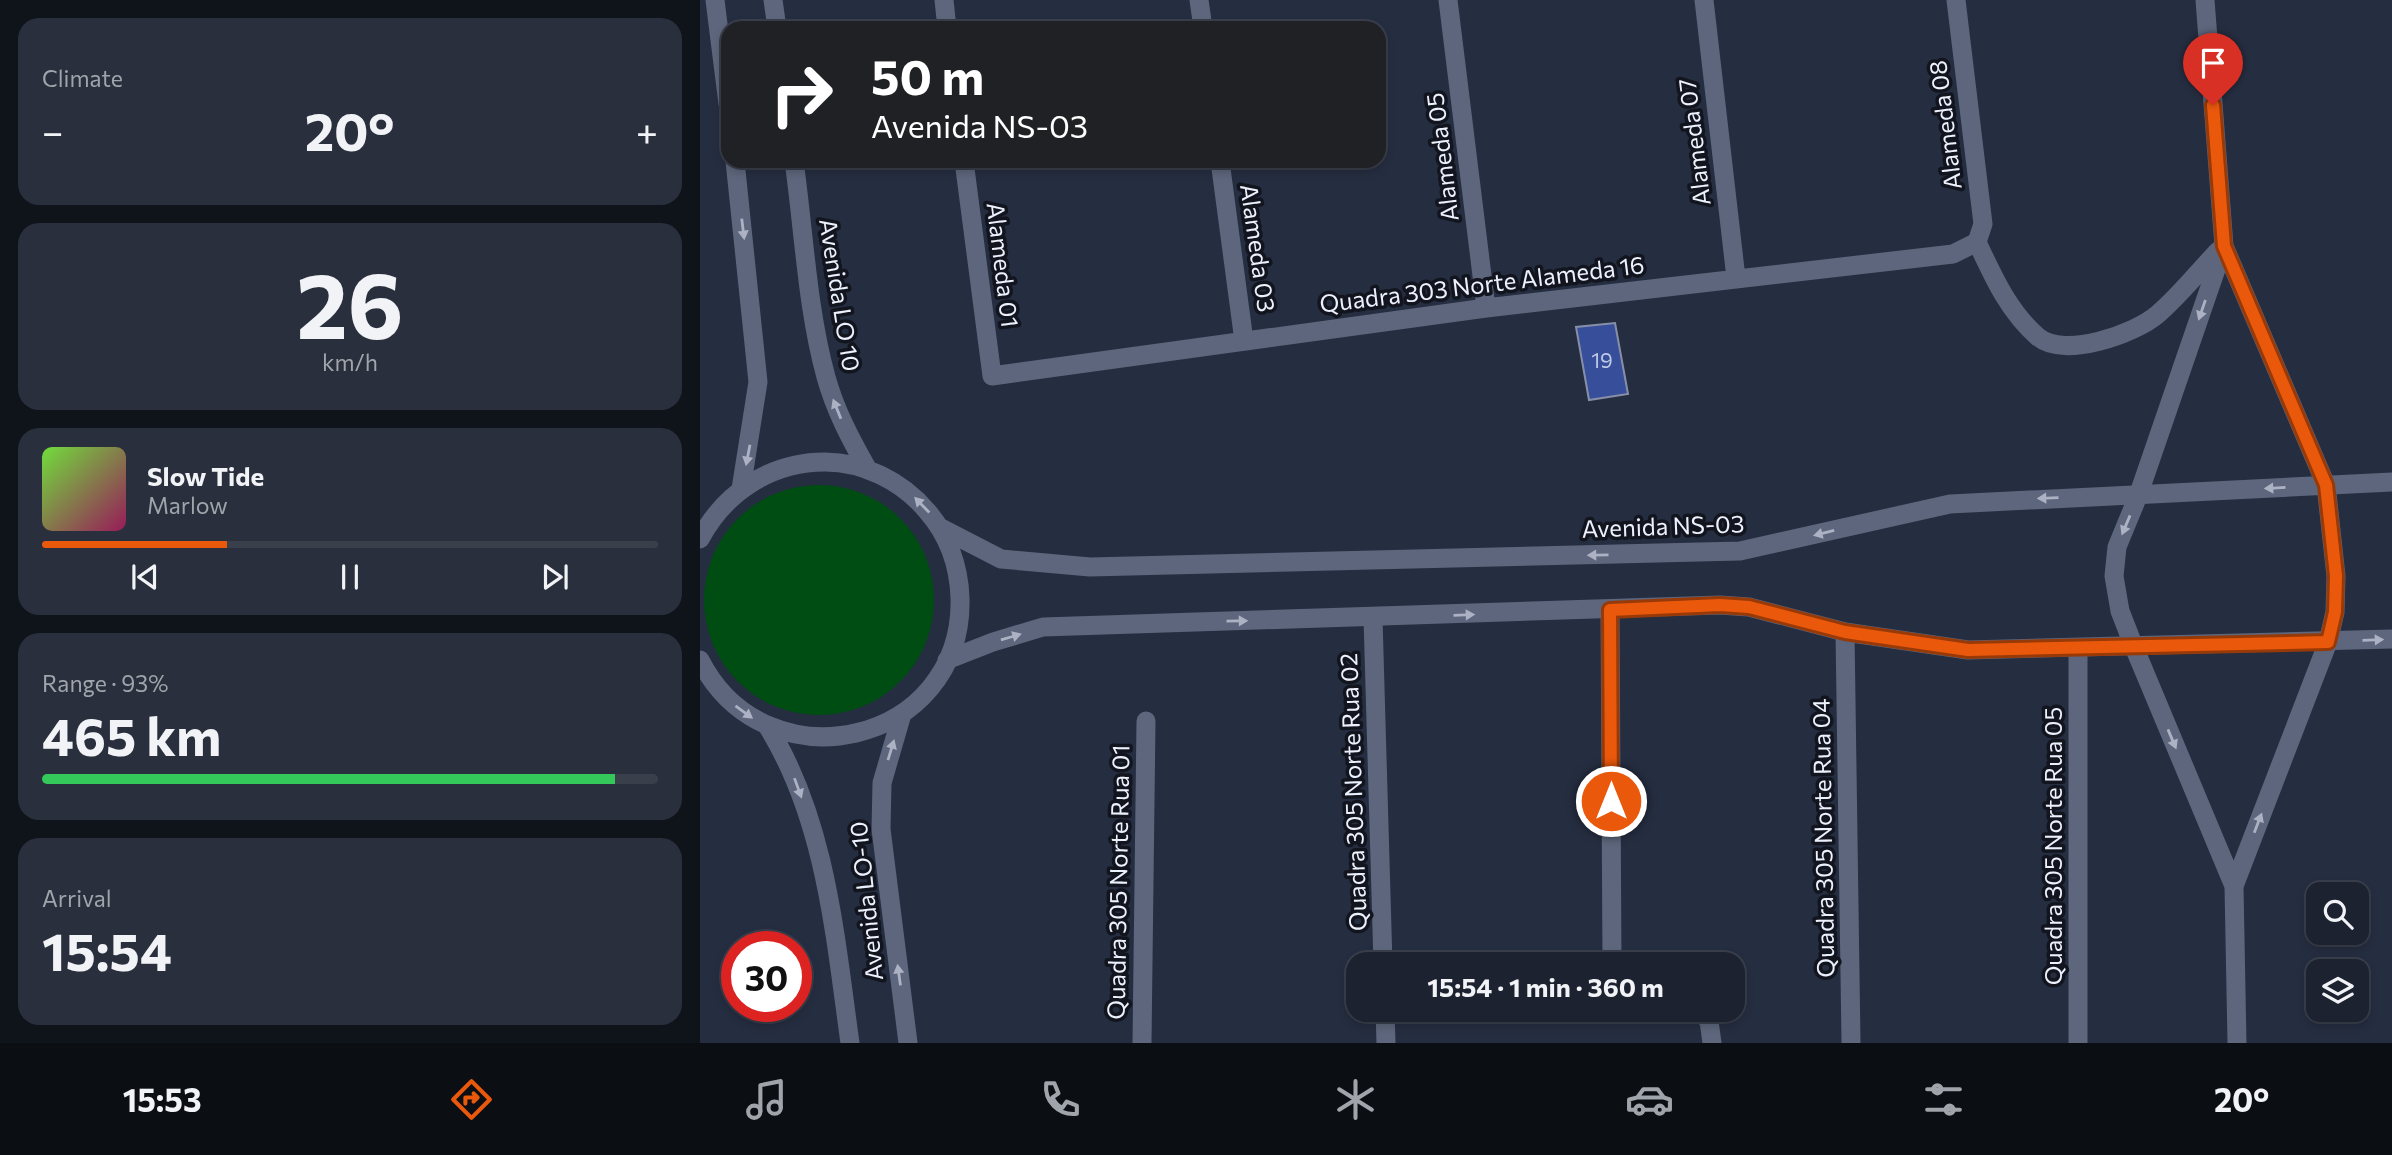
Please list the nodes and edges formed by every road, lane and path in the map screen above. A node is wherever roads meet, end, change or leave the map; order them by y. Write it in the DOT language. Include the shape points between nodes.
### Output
graph roads {
  1 [pos="715,0"];
  2 [pos="773,0"];
  3 [pos="944,0"];
  4 [pos="1199,0"];
  5 [pos="1448,0"];
  6 [pos="1704,0"];
  7 [pos="1956,0"];
  8 [pos="2206,0"];
  9 [pos="776,21"];
  10 [pos="946,21"];
  11 [pos="1202,21"];
  12 [pos="721,48"];
  13 [pos="736,168"];
  14 [pos="795,168"];
  15 [pos="965,168"];
  16 [pos="1221,168"];
  17 [pos="1977,242"];
  18 [pos="2224,246"];
  19 [pos="1736,278"];
  20 [pos="1486,308"];
  21 [pos="1244,341"];
  22 [pos="992,376"];
  23 [pos="868,470"];
  24 [pos="2392,482"];
  25 [pos="2326,485"];
  26 [pos="741,489"];
  27 [pos="2138,496"];
  28 [pos="939,527"];
  29 [pos="702,533"];
  30 [pos="1610,610"];
  31 [pos="1373,618"];
  32 [pos="1845,632"];
  33 [pos="2392,639"];
  34 [pos="2328,642"];
  35 [pos="2134,647"];
  36 [pos="2078,649"];
  37 [pos="700,660"];
  38 [pos="947,660"];
  39 [pos="707,679"];
  40 [pos="902,714"];
  41 [pos="1146,722"];
  42 [pos="768,727"];
  43 [pos="2234,886"];
  44 [pos="1383,952"];
  45 [pos="1612,952"];
  46 [pos="1385,1022"];
  47 [pos="1709,1022"];
  48 [pos="850,1043"];
  49 [pos="908,1043"];
  50 [pos="1142,1043"];
  51 [pos="1386,1043"];
  52 [pos="1712,1043"];
  53 [pos="1851,1043"];
  54 [pos="2078,1043"];
  55 [pos="2237,1043"];
  1 -- 12 [label="street"];
  2 -- 9 [label="street"];
  3 -- 10 [label="street"];
  4 -- 11 [label="street"];
  5 -- 20 [label="street, Alameda 05"];
  6 -- 19 [label="street, Alameda 07"];
  7 -- 17 [label="street, Alameda 08" via="1983,224"];
  8 -- 18 [label="street"];
  13 -- 26 [label="street, one-way" via="758,382"];
  23 -- 14 [label="street, Avenida LO 10, one-way" via="826,377"];
  15 -- 22 [label="street, Alameda 01"];
  16 -- 21 [label="street, Alameda 03"];
  17 -- 18 [label="street" via="2003,296 2039,339 2075,347 2116,336 2156,316"];
  17 -- 19 [label="street, Quadra 303 Norte Alameda 16" via="1953,254"];
  18 -- 25 [label="street"];
  18 -- 27 [label="street, one-way"];
  19 -- 20 [label="street, Quadra 303 Norte Alameda 16"];
  20 -- 21 [label="street, Quadra 303 Norte Alameda 16"];
  21 -- 22 [label="street, Quadra 303 Norte Alameda 16"];
  23 -- 26 [label="street" via="829,462 802,464 764,475"];
  28 -- 23 [label="street, one-way" via="903,488"];
  24 -- 25 [label="street, Avenida NS-03"];
  25 -- 27 [label="street, Avenida NS-03, one-way"];
  25 -- 34 [label="street" via="2336,576"];
  26 -- 29 [label="street"];
  27 -- 28 [label="street, Avenida NS-03, one-way" via="1950,504 1740,551 1090,567 1001,559"];
  27 -- 35 [label="street, one-way" via="2117,547 2113,576"];
  28 -- 38 [label="street" via="955,564 960,592 957,634"];
  31 -- 30 [label="street, one-way"];
  30 -- 32 [label="street" via="1749,607"];
  30 -- 45 [label="street"];
  38 -- 31 [label="street, one-way" via="1044,627"];
  31 -- 44 [label="street, Quadra 305 Norte Rua 02"];
  32 -- 36 [label="street" via="1952,649"];
  32 -- 53 [label="street, Quadra 305 Norte Rua 04"];
  34 -- 33 [label="street, one-way"];
  34 -- 35 [label="street"];
  43 -- 34 [label="street, one-way"];
  35 -- 36 [label="street"];
  35 -- 43 [label="street, one-way"];
  36 -- 54 [label="street, Quadra 305 Norte Rua 05"];
  37 -- 39 [label="street"];
  38 -- 40 [label="street" via="932,684"];
  39 -- 42 [label="street, one-way" via="743,712"];
  40 -- 42 [label="street" via="877,727 836,738 809,738"];
  49 -- 40 [label="street, Avenida LO-10, one-way" via="881,828 882,783"];
  41 -- 50 [label="street, Quadra 305 Norte Rua 01"];
  42 -- 48 [label="street, Avenida LO-10, one-way" via="793,774 817,844"];
  43 -- 55 [label="street"];
  46 -- 51 [label="street"];
  47 -- 52 [label="street"];
}
